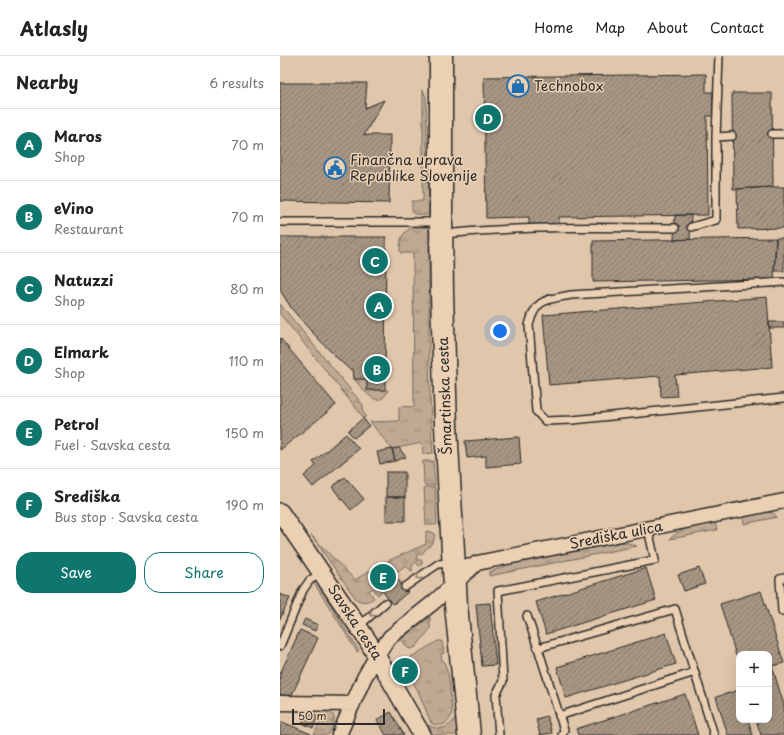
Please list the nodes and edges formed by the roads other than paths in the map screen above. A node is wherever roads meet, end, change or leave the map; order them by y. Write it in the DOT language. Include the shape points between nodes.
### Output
graph roads {
  1 [pos="441,56"];
  2 [pos="719,56"];
  3 [pos="772,134"];
  4 [pos="784,134"];
  5 [pos="732,136"];
  6 [pos="716,137"];
  7 [pos="280,222"];
  8 [pos="691,227"];
  9 [pos="441,228"];
  10 [pos="675,228"];
  11 [pos="784,282"];
  12 [pos="784,398"];
  13 [pos="784,501"];
  14 [pos="280,512"];
  15 [pos="648,528"];
  16 [pos="477,563"];
  17 [pos="322,572"];
  18 [pos="455,573"];
  19 [pos="784,578"];
  20 [pos="406,587"];
  21 [pos="385,603"];
  22 [pos="782,611"];
  23 [pos="527,616"];
  24 [pos="358,626"];
  25 [pos="280,646"];
  26 [pos="538,648"];
  27 [pos="377,655"];
  28 [pos="694,672"];
  29 [pos="280,703"];
  30 [pos="353,704"];
  31 [pos="560,716"];
  32 [pos="339,735"];
  33 [pos="422,735"];
  34 [pos="470,735"];
  35 [pos="499,735"];
  36 [pos="562,735"];
  37 [pos="714,735"];
  1 -- 9 [label="main road, Šmartinska cesta"];
  2 -- 6 [label="lane"];
  3 -- 4 [label="lane"];
  5 -- 6 [label="lane"];
  6 -- 8 [label="lane" via="716,220"];
  7 -- 9 [label="lane"];
  9 -- 10 [label="lane"];
  9 -- 18 [label="main road, Šmartinska cesta" via="446,426"];
  11 -- 12 [label="lane" via="570,295 545,300 536,306 529,325 536,411 545,421"];
  13 -- 15 [label="street, Središka ulica"];
  14 -- 17 [label="street, Savska cesta"];
  15 -- 16 [label="street, Središka ulica"];
  15 -- 35 [label="lane" via="655,560 498,591 503,681 496,695"];
  16 -- 18 [label="street"];
  16 -- 18 [label="lane"];
  17 -- 24 [label="street, Savska cesta"];
  17 -- 25 [label="lane, Savska cesta" via="310,580 303,590"];
  18 -- 20 [label="lane, one-way" via="442,563 438,564"];
  18 -- 27 [label="street" via="434,602 390,637"];
  18 -- 34 [label="main road, Šmartinska cesta"];
  19 -- 22 [label="lane" via="780,579"];
  21 -- 24 [label="lane, one-way"];
  23 -- 26 [label="lane"];
  24 -- 27 [label="street, Savska cesta"];
  26 -- 28 [label="lane" via="675,609"];
  26 -- 31 [label="lane"];
  27 -- 30 [label="street"];
  27 -- 33 [label="street, Savska cesta"];
  28 -- 31 [label="lane"];
  28 -- 37 [label="lane"];
  29 -- 30 [label="street"];
  30 -- 32 [label="street"];
  31 -- 36 [label="lane" via="564,730"];
}
